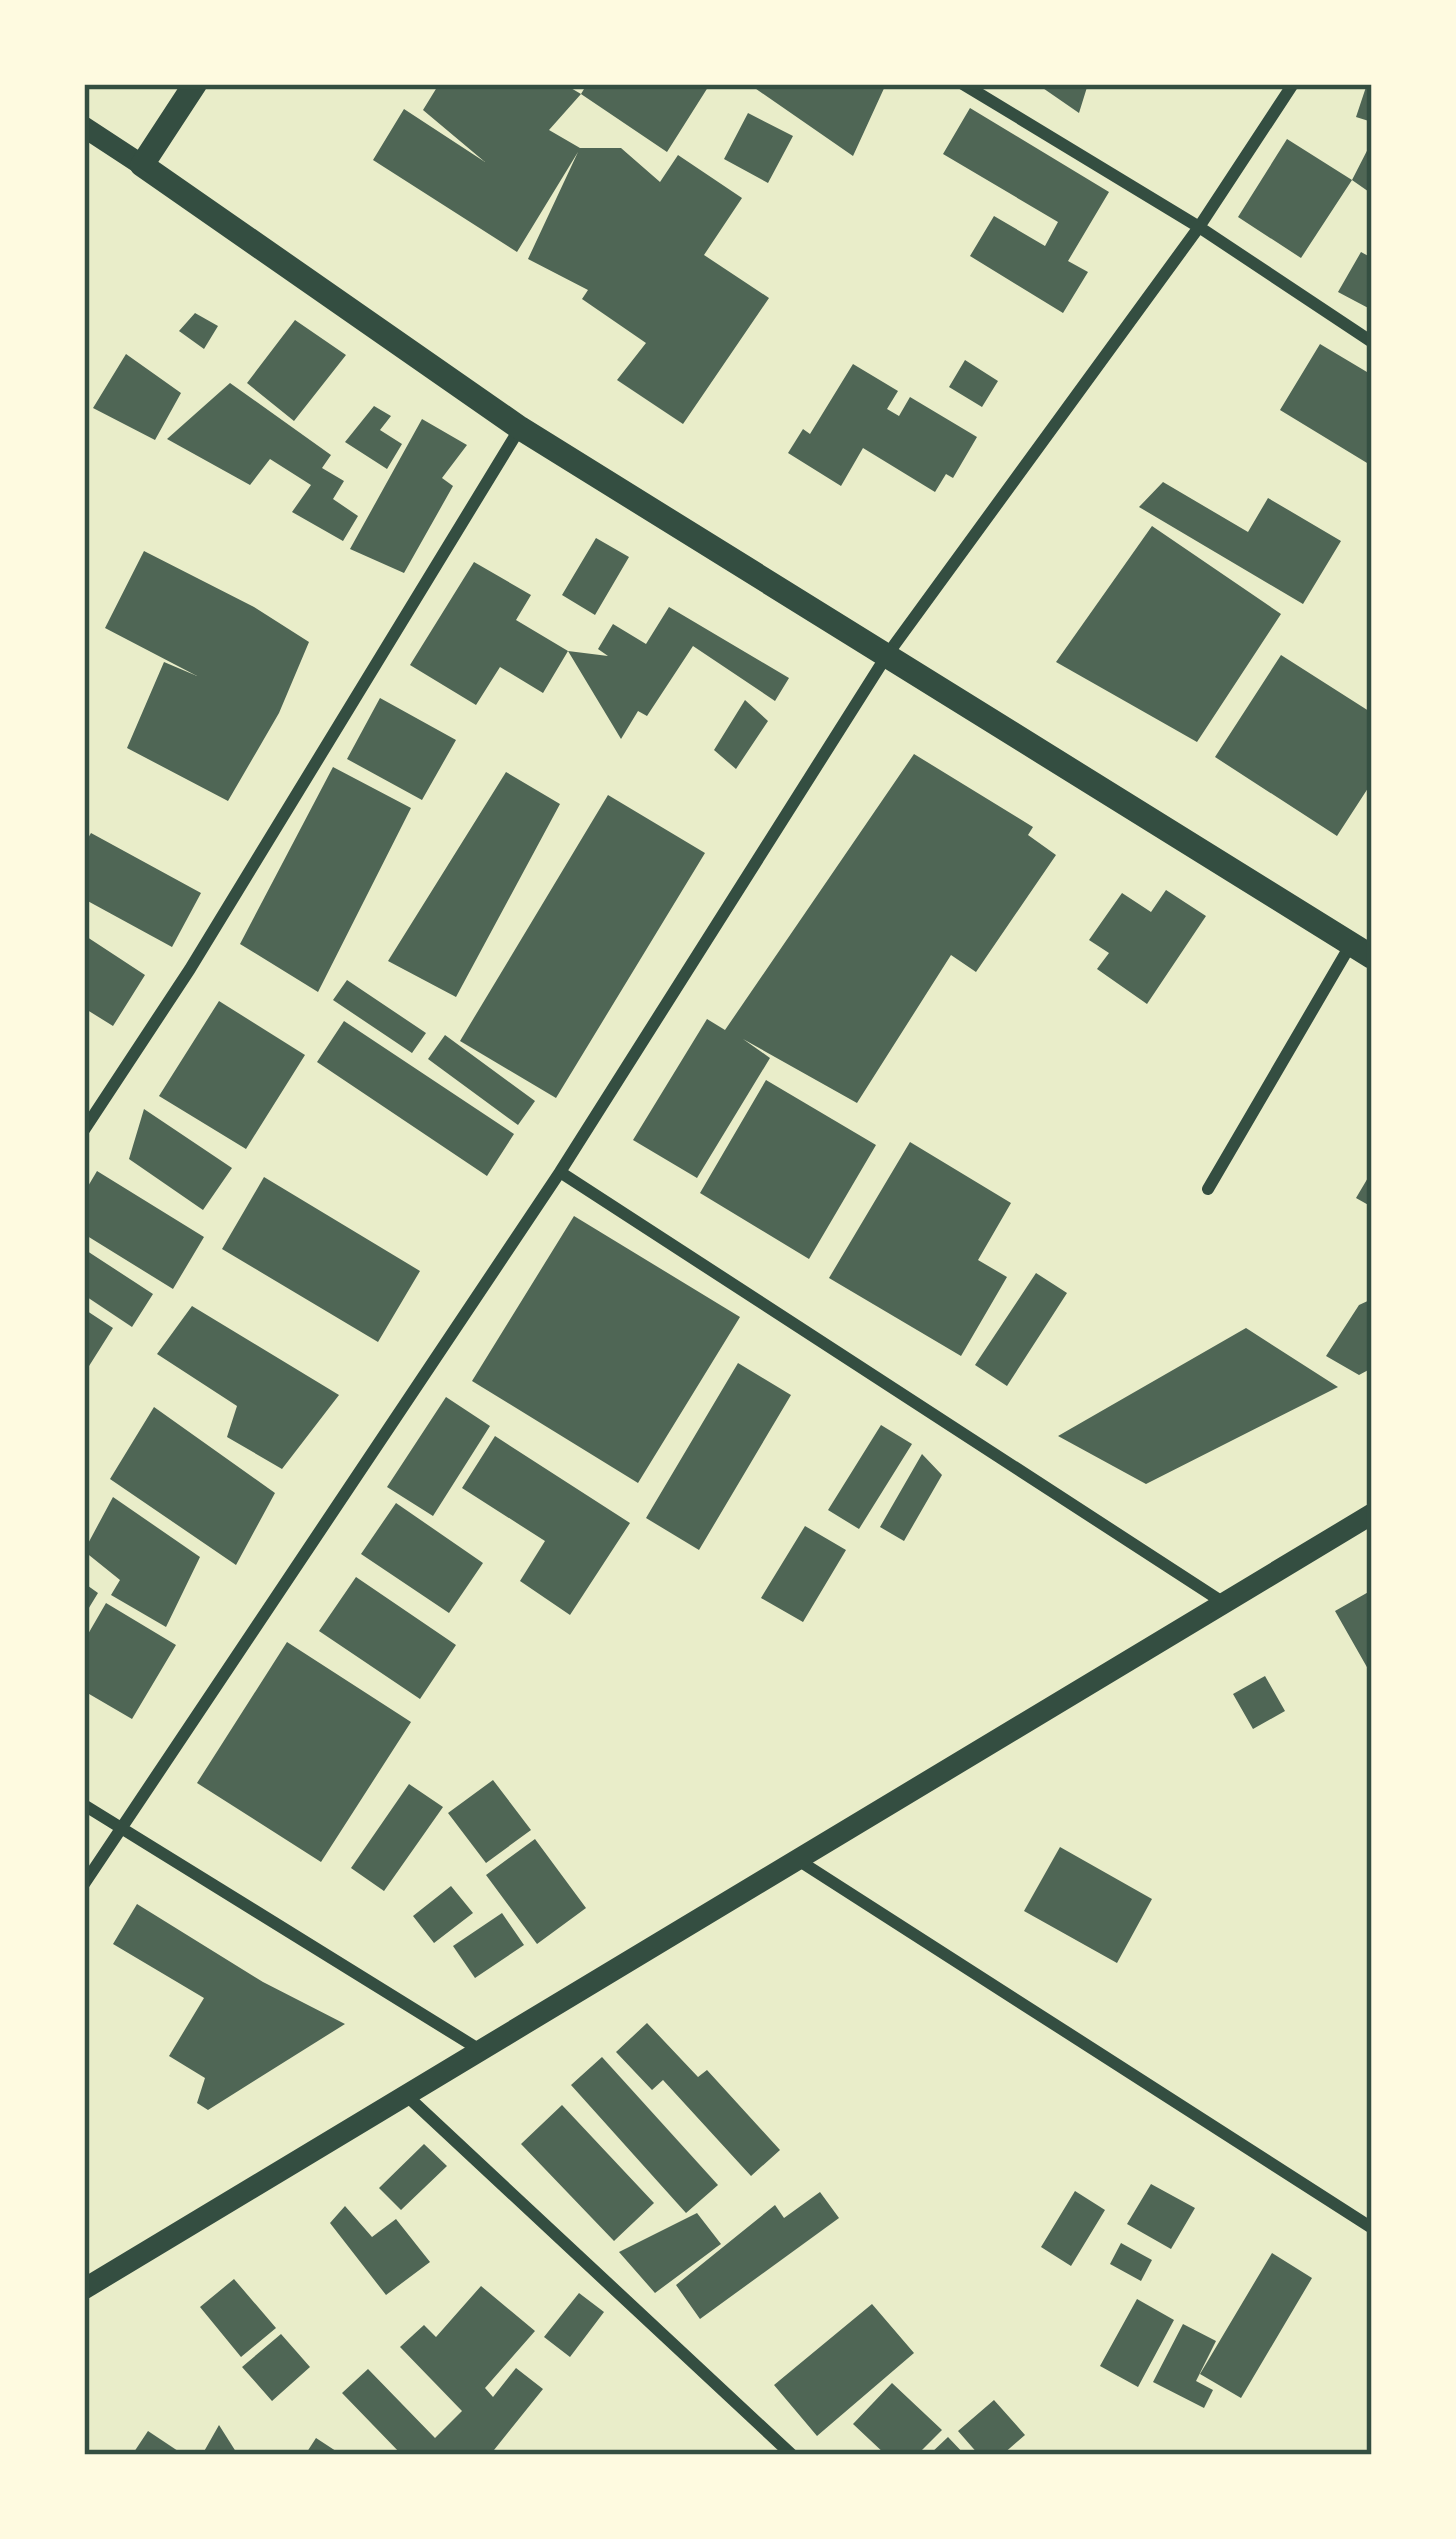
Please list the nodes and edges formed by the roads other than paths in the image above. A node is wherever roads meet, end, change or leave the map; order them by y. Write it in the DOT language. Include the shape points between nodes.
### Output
graph roads {
  1 [pos="195,84"];
  2 [pos="964,84"];
  3 [pos="1293,84"];
  4 [pos="84,127"];
  5 [pos="142,165"];
  6 [pos="1199,227"];
  7 [pos="1372,342"];
  8 [pos="520,428"];
  9 [pos="887,656"];
  10 [pos="1362,951"];
  11 [pos="84,1130"];
  12 [pos="560,1172"];
  13 [pos="1208,1189"];
  14 [pos="1372,1514"];
  15 [pos="1223,1603"];
  16 [pos="84,1805"];
  17 [pos="122,1828"];
  18 [pos="797,1859"];
  19 [pos="84,1885"];
  20 [pos="479,2050"];
  21 [pos="406,2095"];
  22 [pos="1372,2228"];
  23 [pos="84,2289"];
  24 [pos="792,2455"];
  1 -- 5 [label="main road"];
  2 -- 6 [label="street"];
  3 -- 6 [label="street"];
  4 -- 5 [label="street"];
  5 -- 8 [label="main road"];
  6 -- 7 [label="street"];
  6 -- 9 [label="street"];
  8 -- 9 [label="main road"];
  8 -- 11 [label="street"];
  9 -- 10 [label="main road"];
  9 -- 12 [label="street"];
  10 -- 13 [label="street"];
  12 -- 15 [label="street"];
  12 -- 17 [label="street"];
  14 -- 15 [label="street"];
  15 -- 18 [label="street"];
  16 -- 17 [label="street"];
  17 -- 19 [label="street"];
  17 -- 20 [label="street"];
  18 -- 20 [label="street"];
  18 -- 22 [label="street"];
  20 -- 21 [label="street"];
  21 -- 23 [label="street"];
  21 -- 24 [label="street"];
}
